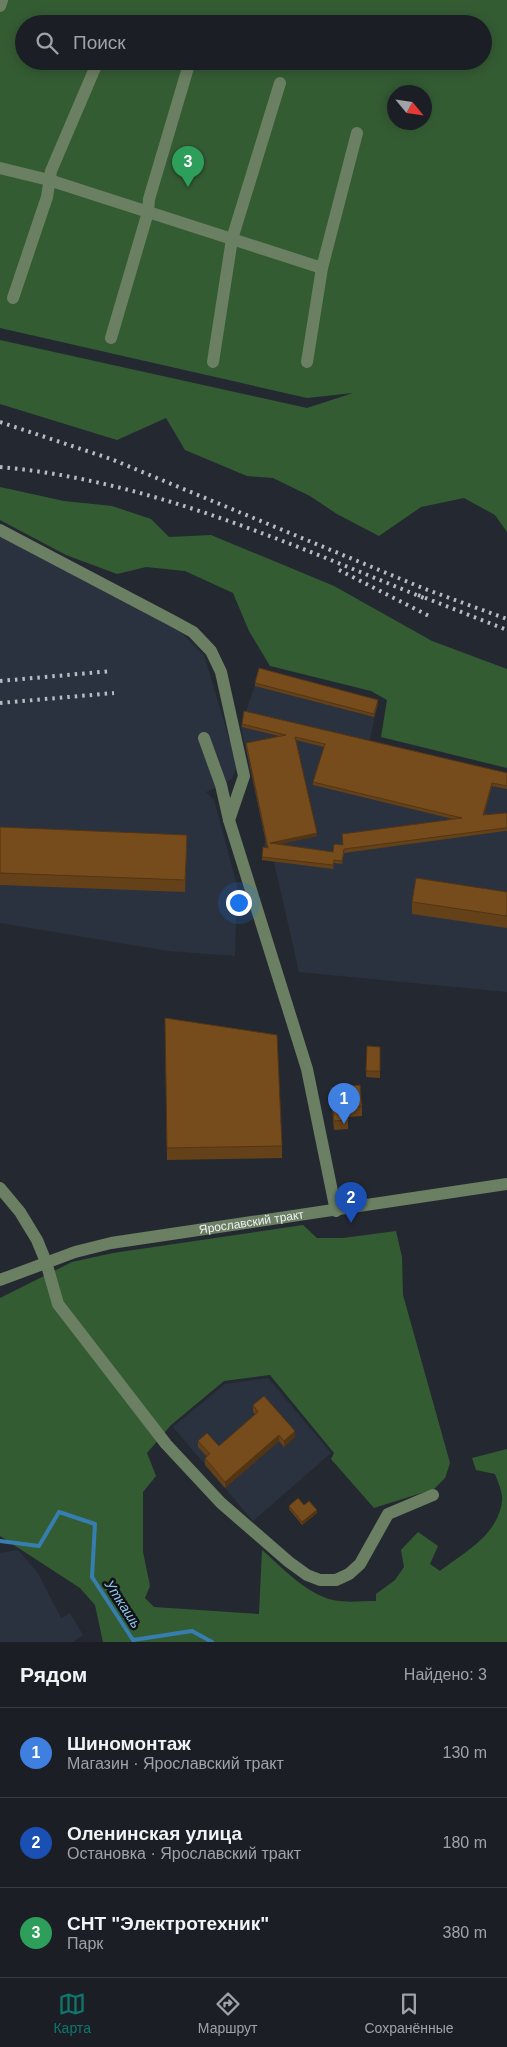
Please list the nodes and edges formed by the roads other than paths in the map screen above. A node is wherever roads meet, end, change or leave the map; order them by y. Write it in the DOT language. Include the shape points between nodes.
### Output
graph roads {
  1 [pos="2,0"];
  2 [pos="0,6"];
  3 [pos="94,70"];
  4 [pos="187,70"];
  5 [pos="280,83"];
  6 [pos="358,133"];
  7 [pos="0,168"];
  8 [pos="49,180"];
  9 [pos="148,212"];
  10 [pos="232,239"];
  11 [pos="322,268"];
  12 [pos="14,298"];
  13 [pos="112,338"];
  14 [pos="213,362"];
  15 [pos="307,362"];
  16 [pos="0,530"];
  17 [pos="204,738"];
  18 [pos="229,820"];
  19 [pos="507,1184"];
  20 [pos="0,1188"];
  21 [pos="336,1211"];
  22 [pos="46,1262"];
  23 [pos="0,1280"];
  24 [pos="434,1495"];
  1 -- 2 [label="street"];
  3 -- 8 [label="street"];
  4 -- 9 [label="street" via="149,199"];
  5 -- 10 [label="street"];
  6 -- 11 [label="street"];
  7 -- 8 [label="street"];
  8 -- 9 [label="street"];
  8 -- 12 [label="street" via="47,198"];
  9 -- 10 [label="street"];
  9 -- 13 [label="street"];
  10 -- 11 [label="street"];
  10 -- 14 [label="street"];
  11 -- 15 [label="street"];
  16 -- 18 [label="street" via="173,621 192,632 211,651 221,672 244,776"];
  17 -- 18 [label="street" via="221,785"];
  18 -- 21 [label="street" via="307,1069"];
  19 -- 21 [label="street, Ярославский тракт"];
  20 -- 22 [label="street" via="20,1212"];
  21 -- 22 [label="street, Ярославский тракт" via="111,1243"];
  22 -- 23 [label="street, Ярославский тракт"];
  22 -- 24 [label="street" via="58,1304 166,1444 221,1503 307,1575 320,1580 336,1580 349,1574 360,1564 388,1514"];
}
